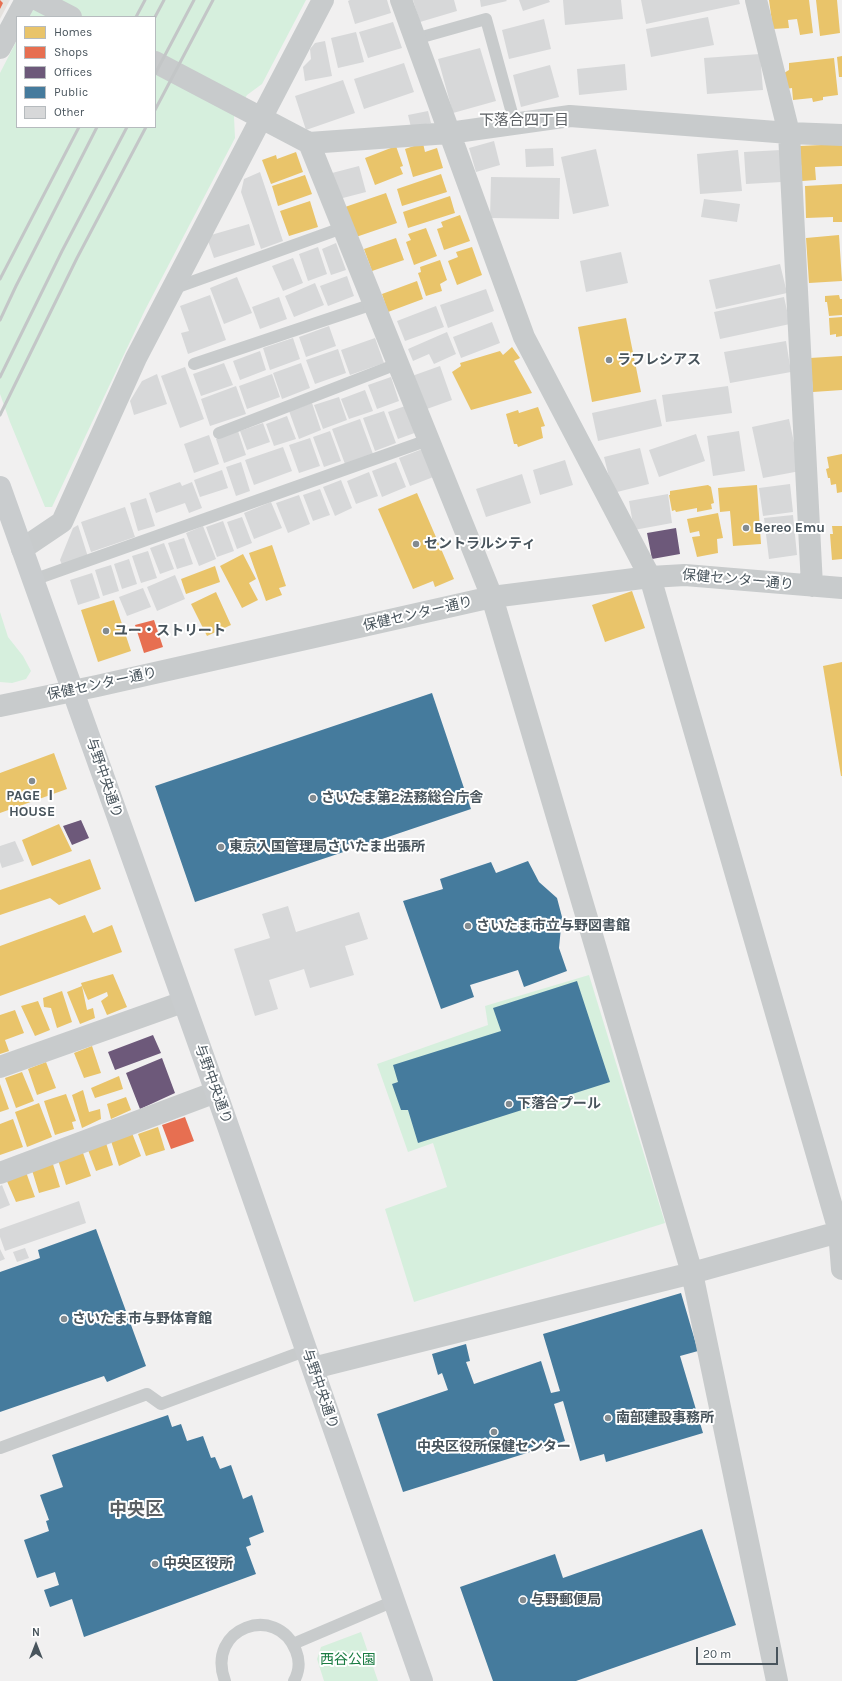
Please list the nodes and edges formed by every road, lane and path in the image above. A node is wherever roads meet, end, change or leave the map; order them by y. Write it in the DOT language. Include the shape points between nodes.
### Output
graph roads {
  1 [pos="26,0"];
  2 [pos="38,0"];
  3 [pos="323,0"];
  4 [pos="401,0"];
  5 [pos="756,0"];
  6 [pos="17,16"];
  7 [pos="69,16"];
  8 [pos="16,18"];
  9 [pos="415,39"];
  10 [pos="0,48"];
  11 [pos="156,63"];
  12 [pos="261,117"];
  13 [pos="515,124"];
  14 [pos="449,133"];
  15 [pos="789,133"];
  16 [pos="842,135"];
  17 [pos="309,143"];
  18 [pos="342,228"];
  19 [pos="171,290"];
  20 [pos="373,304"];
  21 [pos="194,364"];
  22 [pos="397,364"];
  23 [pos="219,433"];
  24 [pos="428,440"];
  25 [pos="0,487"];
  26 [pos="22,549"];
  27 [pos="650,577"];
  28 [pos="33,580"];
  29 [pos="812,586"];
  30 [pos="842,588"];
  31 [pos="492,597"];
  32 [pos="73,691"];
  33 [pos="0,706"];
  34 [pos="183,1002"];
  35 [pos="0,1067"];
  36 [pos="216,1092"];
  37 [pos="0,1173"];
  38 [pos="840,1231"];
  39 [pos="842,1269"];
  40 [pos="692,1273"];
  41 [pos="310,1359"];
  42 [pos="0,1448"];
  43 [pos="394,1601"];
  44 [pos="293,1644"];
  45 [pos="225,1681"];
  46 [pos="294,1681"];
  47 [pos="422,1681"];
  48 [pos="777,1681"];
  1 -- 6 [label="street"];
  2 -- 7 [label="street"];
  3 -- 12 [label="street"];
  4 -- 9 [label="street"];
  5 -- 15 [label="street"];
  8 -- 10 [label="street"];
  9 -- 13 [label="lane" via="486,19"];
  9 -- 14 [label="street"];
  11 -- 12 [label="street"];
  12 -- 17 [label="street"];
  12 -- 19 [label="street"];
  13 -- 14 [label="street"];
  13 -- 15 [label="street" via="570,116"];
  14 -- 17 [label="street"];
  14 -- 27 [label="street" via="524,337"];
  15 -- 16 [label="street"];
  15 -- 29 [label="street"];
  17 -- 18 [label="street"];
  18 -- 19 [label="lane"];
  18 -- 20 [label="street"];
  19 -- 26 [label="street" via="136,358 62,522"];
  20 -- 21 [label="lane"];
  20 -- 22 [label="street"];
  22 -- 23 [label="lane"];
  22 -- 24 [label="street"];
  24 -- 28 [label="lane"];
  24 -- 31 [label="street"];
  25 -- 26 [label="street, 与野中央通り"];
  26 -- 28 [label="street, 与野中央通り"];
  27 -- 29 [label="street, 保健センター通り" via="685,575"];
  27 -- 31 [label="street, 保健センター通り"];
  27 -- 38 [label="street"];
  28 -- 32 [label="street, 与野中央通り"];
  29 -- 30 [label="street, 保健センター通り"];
  31 -- 32 [label="street, 保健センター通り"];
  31 -- 40 [label="street"];
  32 -- 33 [label="street, 保健センター通り"];
  32 -- 34 [label="street, 与野中央通り"];
  34 -- 35 [label="street"];
  34 -- 36 [label="street, 与野中央通り"];
  36 -- 37 [label="street"];
  36 -- 41 [label="street, 与野中央通り"];
  38 -- 39 [label="street"];
  38 -- 40 [label="street"];
  40 -- 41 [label="street"];
  40 -- 48 [label="street"];
  41 -- 42 [label="lane" via="161,1404 147,1394"];
  41 -- 43 [label="street, 与野中央通り"];
  43 -- 44 [label="lane"];
  43 -- 47 [label="street, 与野中央通り"];
  44 -- 45 [label="lane" via="273,1627 260,1624 247,1626 227,1643 222,1654 221,1668"];
  44 -- 46 [label="lane" via="298,1655"];
}
